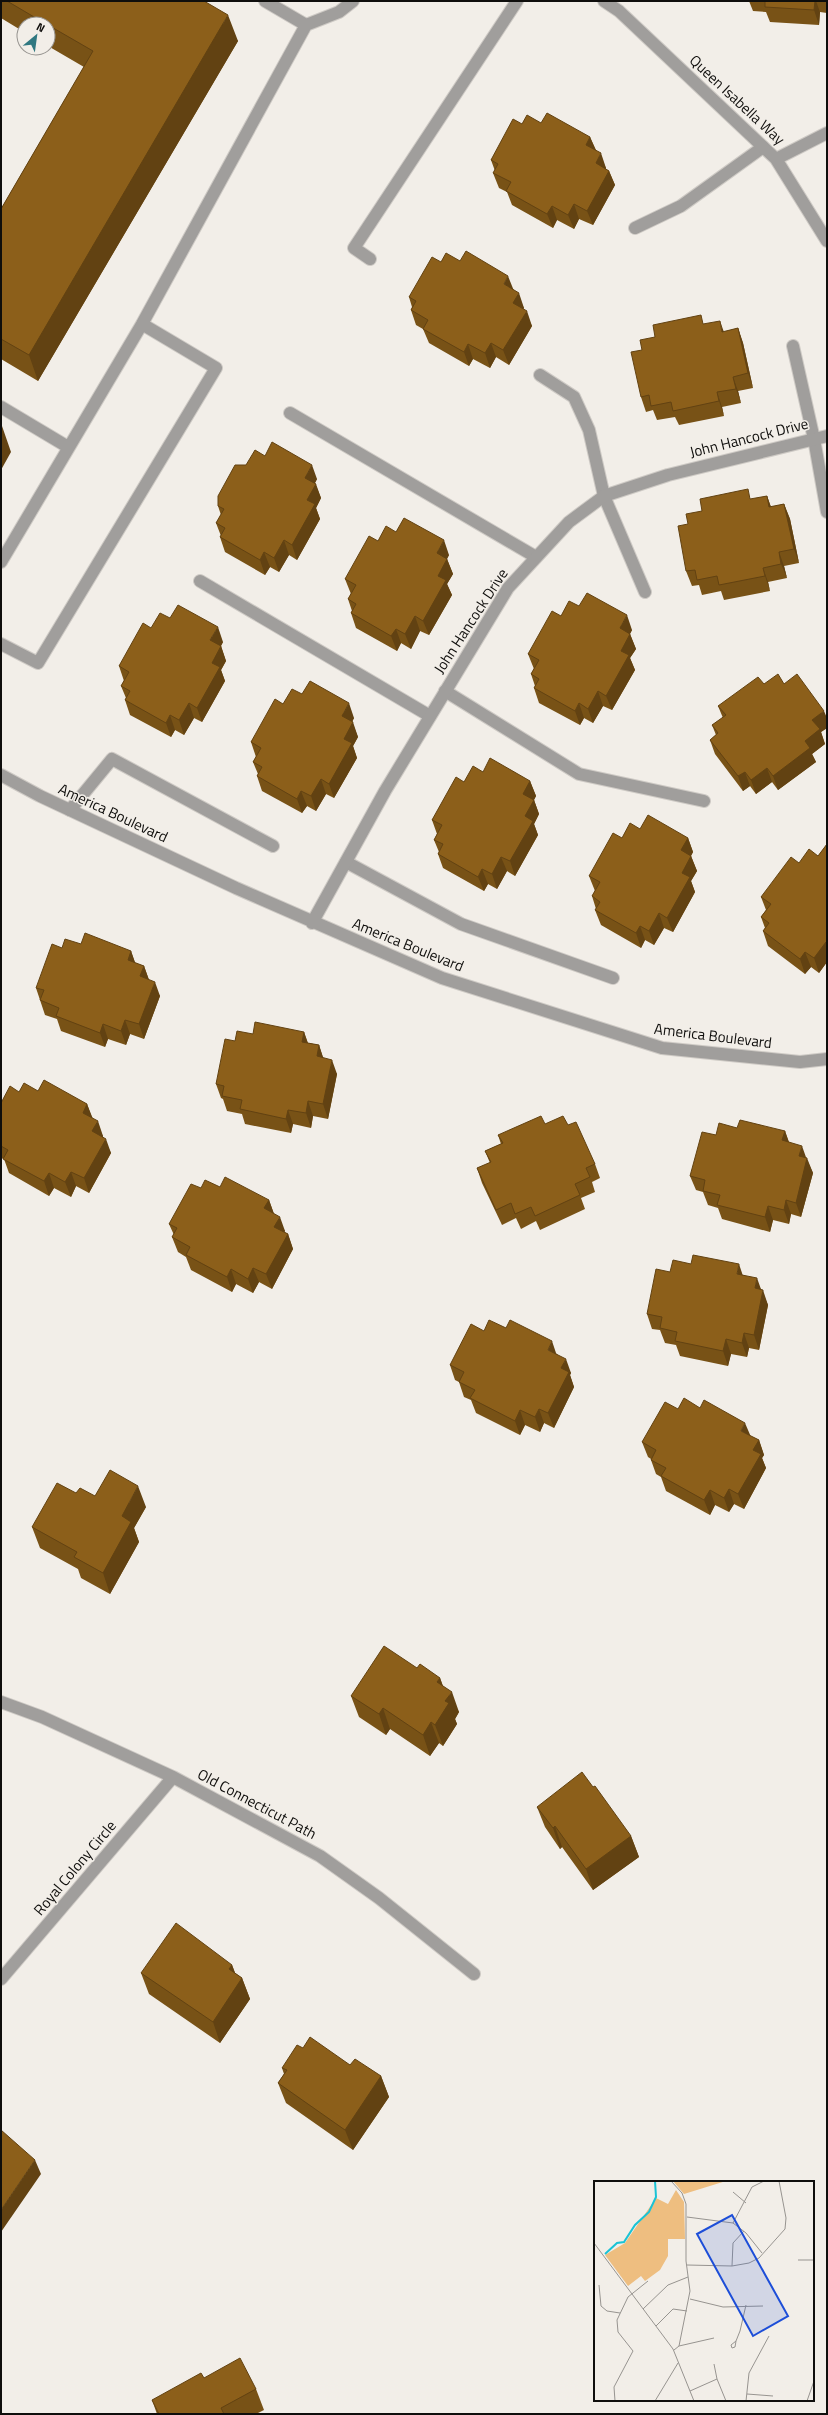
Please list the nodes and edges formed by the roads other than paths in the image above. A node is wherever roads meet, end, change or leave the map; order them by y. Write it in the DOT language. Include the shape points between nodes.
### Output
graph roads {
  1 [pos="265,1"];
  2 [pos="354,1"];
  3 [pos="517,1"];
  4 [pos="604,1"];
  5 [pos="306,25"];
  6 [pos="827,133"];
  7 [pos="763,147"];
  8 [pos="776,159"];
  9 [pos="635,228"];
  10 [pos="827,241"];
  11 [pos="370,259"];
  12 [pos="142,324"];
  13 [pos="793,346"];
  14 [pos="540,375"];
  15 [pos="1,407"];
  16 [pos="290,413"];
  17 [pos="827,436"];
  18 [pos="814,439"];
  19 [pos="68,447"];
  20 [pos="604,496"];
  21 [pos="827,512"];
  22 [pos="536,557"];
  23 [pos="1,562"];
  24 [pos="200,581"];
  25 [pos="645,592"];
  26 [pos="1,644"];
  27 [pos="445,691"];
  28 [pos="430,716"];
  29 [pos="1,775"];
  30 [pos="704,801"];
  31 [pos="70,810"];
  32 [pos="273,846"];
  33 [pos="346,862"];
  34 [pos="312,923"];
  35 [pos="613,978"];
  36 [pos="827,1059"];
  37 [pos="1,1702"];
  38 [pos="173,1777"];
  39 [pos="474,1974"];
  40 [pos="1,1979"];
  1 -- 5 [label="street"];
  2 -- 5 [label="street" via="339,12"];
  3 -- 11 [label="street" via="354,248"];
  4 -- 7 [label="street, Queen Isabella Way" via="619,11"];
  5 -- 12 [label="street"];
  6 -- 8 [label="street"];
  7 -- 8 [label="street, Queen Isabella Way"];
  7 -- 9 [label="street" via="681,206"];
  8 -- 10 [label="street, Queen Isabella Way"];
  12 -- 19 [label="street"];
  12 -- 26 [label="street" via="216,368 38,663"];
  13 -- 18 [label="street"];
  14 -- 20 [label="street" via="574,397 589,430"];
  15 -- 19 [label="street"];
  16 -- 22 [label="street"];
  17 -- 18 [label="street, John Hancock Drive"];
  18 -- 20 [label="street, John Hancock Drive" via="668,474"];
  18 -- 21 [label="street"];
  19 -- 23 [label="street"];
  20 -- 22 [label="street, John Hancock Drive" via="569,522"];
  20 -- 25 [label="street"];
  22 -- 27 [label="street, John Hancock Drive" via="508,588"];
  24 -- 28 [label="street"];
  27 -- 28 [label="street, John Hancock Drive"];
  27 -- 30 [label="street" via="579,774"];
  28 -- 33 [label="street, John Hancock Drive"];
  29 -- 31 [label="street, America Boulevard"];
  31 -- 32 [label="street" via="112,759"];
  31 -- 34 [label="street, America Boulevard"];
  33 -- 34 [label="street, John Hancock Drive"];
  33 -- 35 [label="street" via="461,924"];
  34 -- 36 [label="street, America Boulevard" via="442,978 662,1048 800,1062"];
  37 -- 38 [label="street, Old Connecticut Path"];
  38 -- 39 [label="street, Old Connecticut Path" via="320,1856 379,1898"];
  38 -- 40 [label="street, Royal Colony Circle"];
}
